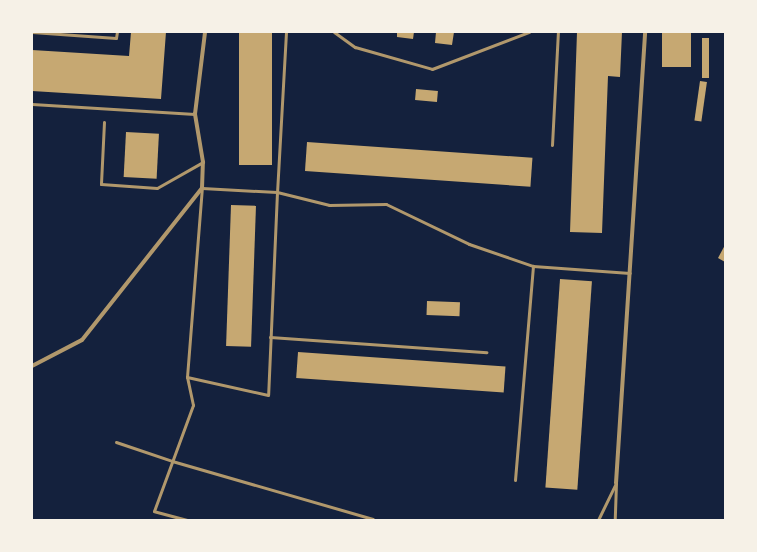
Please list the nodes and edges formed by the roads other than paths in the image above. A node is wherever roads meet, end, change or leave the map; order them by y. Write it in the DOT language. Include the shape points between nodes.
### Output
graph roads {
  1 [pos="32,32"];
  2 [pos="117,32"];
  3 [pos="205,32"];
  4 [pos="286,32"];
  5 [pos="334,32"];
  6 [pos="529,32"];
  7 [pos="558,32"];
  8 [pos="644,32"];
  9 [pos="59,33"];
  10 [pos="32,104"];
  11 [pos="195,114"];
  12 [pos="104,122"];
  13 [pos="552,145"];
  14 [pos="203,162"];
  15 [pos="202,188"];
  16 [pos="277,192"];
  17 [pos="533,266"];
  18 [pos="630,273"];
  19 [pos="270,337"];
  20 [pos="486,352"];
  21 [pos="32,366"];
  22 [pos="187,377"];
  23 [pos="116,442"];
  24 [pos="172,461"];
  25 [pos="515,480"];
  26 [pos="616,483"];
  27 [pos="373,519"];
  28 [pos="186,520"];
  29 [pos="598,520"];
  30 [pos="615,520"];
  1 -- 9 [label="lane"];
  2 -- 9 [label="lane" via="116,38"];
  3 -- 11 [label="street"];
  4 -- 16 [label="lane"];
  5 -- 6 [label="lane" via="355,47 432,69"];
  7 -- 13 [label="lane"];
  8 -- 18 [label="street"];
  10 -- 11 [label="lane"];
  11 -- 14 [label="street"];
  12 -- 14 [label="lane" via="101,184 157,188"];
  14 -- 15 [label="street"];
  15 -- 16 [label="lane"];
  15 -- 21 [label="street" via="82,340"];
  15 -- 22 [label="lane"];
  16 -- 17 [label="lane" via="329,205 386,204 469,244"];
  16 -- 19 [label="lane"];
  17 -- 18 [label="lane"];
  17 -- 25 [label="lane"];
  18 -- 26 [label="street"];
  19 -- 20 [label="lane"];
  19 -- 22 [label="lane" via="268,395"];
  22 -- 24 [label="lane" via="193,405"];
  23 -- 24 [label="lane"];
  24 -- 27 [label="lane"];
  24 -- 28 [label="lane" via="154,511"];
  26 -- 29 [label="lane"];
  26 -- 30 [label="lane"];
}
